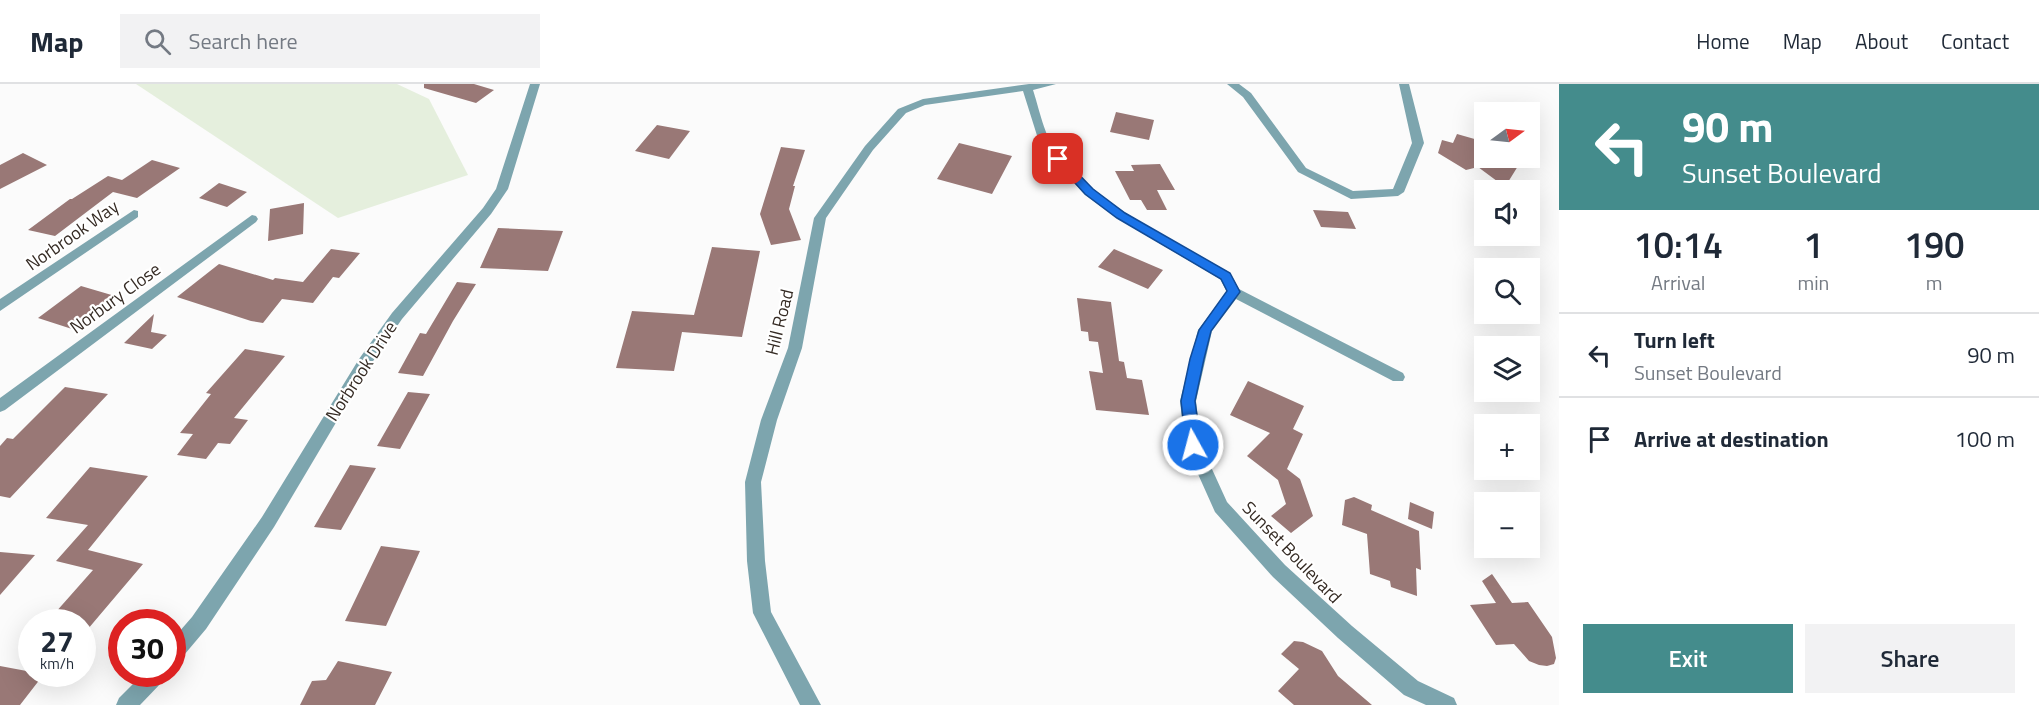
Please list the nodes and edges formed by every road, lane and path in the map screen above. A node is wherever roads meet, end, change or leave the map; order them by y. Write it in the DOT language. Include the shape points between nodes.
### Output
graph roads {
  1 [pos="535,84"];
  2 [pos="1051,84"];
  3 [pos="1232,84"];
  4 [pos="1404,84"];
  5 [pos="1027,88"];
  6 [pos="134,214"];
  7 [pos="252,219"];
  8 [pos="1234,292"];
  9 [pos="0,306"];
  10 [pos="1398,377"];
  11 [pos="0,406"];
  12 [pos="186,639"];
  13 [pos="143,687"];
  14 [pos="126,705"];
  15 [pos="811,705"];
  16 [pos="1447,705"];
  1 -- 12 [label="street, Norbrook Drive" via="502,189 488,211 397,316 364,363 268,522"];
  2 -- 5 [label="street, Hill Road"];
  3 -- 4 [label="street" via="1246,95 1302,170 1351,195 1398,192 1418,143"];
  5 -- 8 [label="street" via="1046,145 1089,192 1225,276"];
  5 -- 15 [label="street, Hill Road" via="923,102 902,111 869,148 820,218 795,348 753,482 762,613"];
  6 -- 9 [label="street, Norbrook Way"];
  7 -- 11 [label="street, Norbury Close"];
  8 -- 10 [label="street"];
  8 -- 16 [label="street, Sunset Boulevard" via="1205,330 1188,401 1193,445 1221,507 1279,571 1345,632 1411,688"];
  13 -- 14 [label="street"];
}
